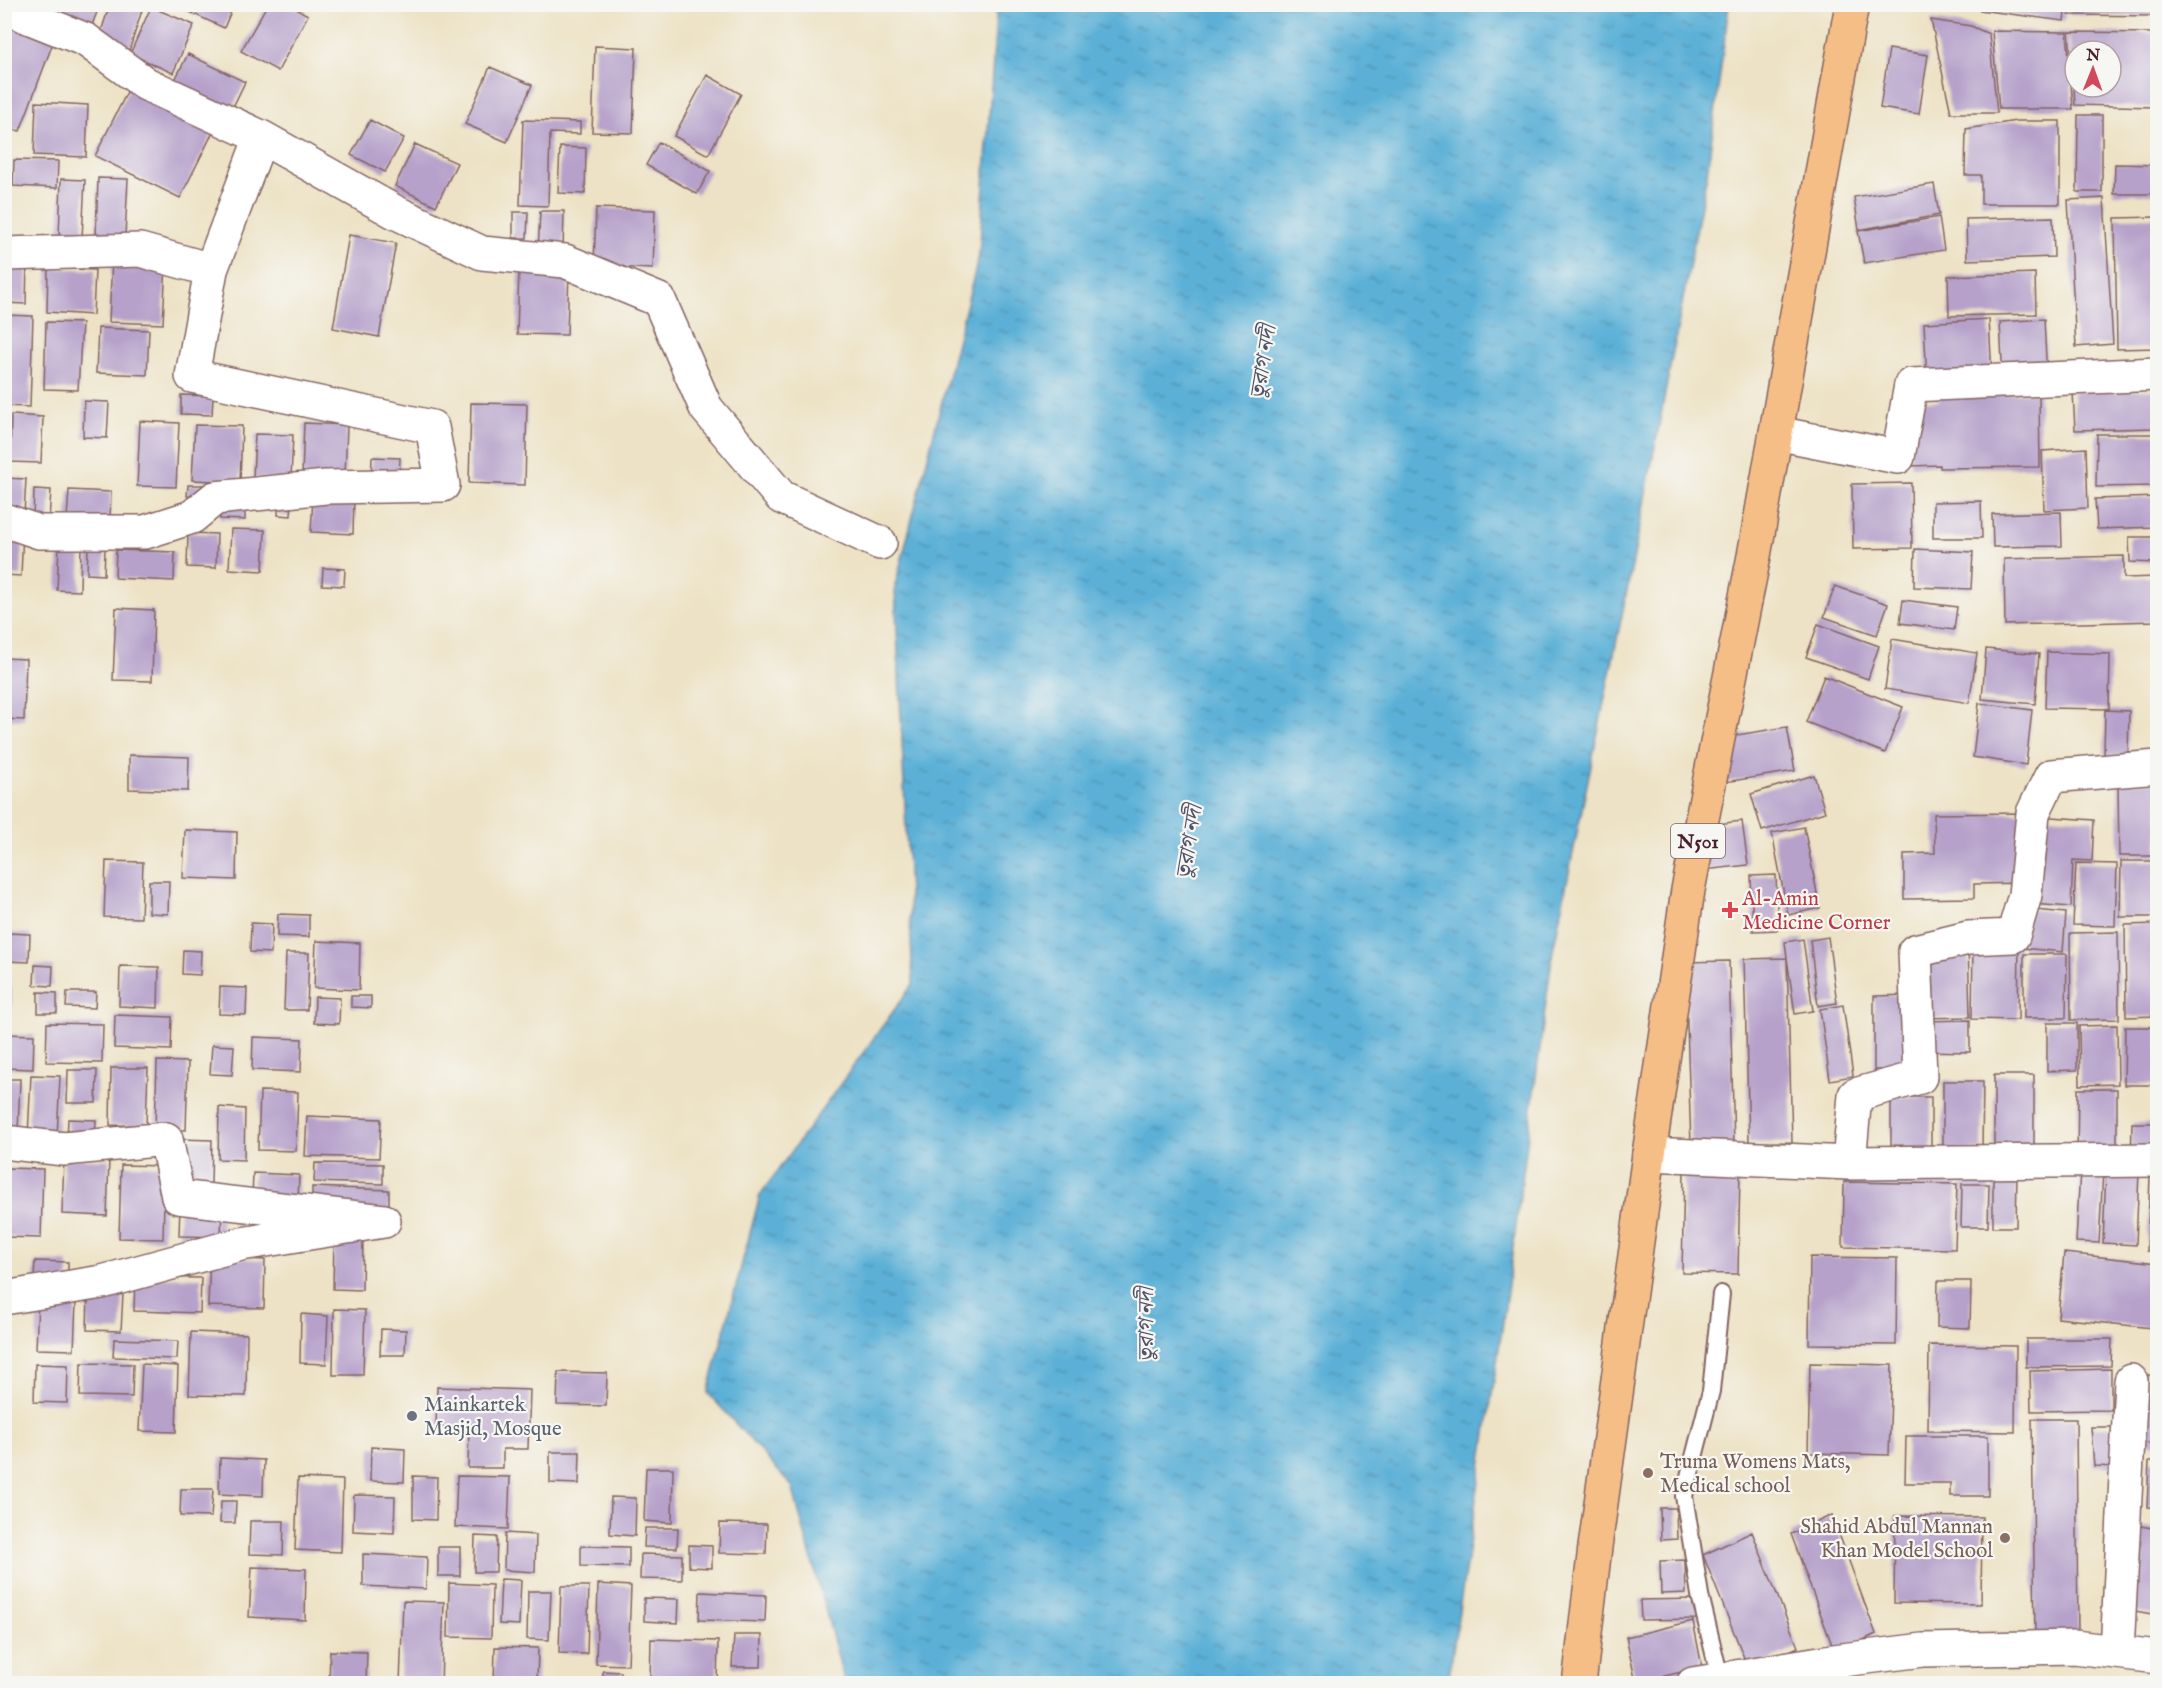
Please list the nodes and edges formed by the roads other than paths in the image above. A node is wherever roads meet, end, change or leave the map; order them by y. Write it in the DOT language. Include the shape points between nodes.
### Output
graph roads {
  1 [pos="1852,4"];
  2 [pos="4,10"];
  3 [pos="261,136"];
  4 [pos="4,254"];
  5 [pos="211,270"];
  6 [pos="2157,374"];
  7 [pos="1776,433"];
  8 [pos="4,520"];
  9 [pos="880,543"];
  10 [pos="2157,767"];
  11 [pos="4,1142"];
  12 [pos="1649,1154"];
  13 [pos="2157,1160"];
  14 [pos="1849,1163"];
  15 [pos="1721,1294"];
  16 [pos="4,1298"];
  17 [pos="2131,1381"];
  18 [pos="2117,1651"];
  19 [pos="2157,1657"];
  20 [pos="1706,1681"];
  21 [pos="1579,1683"];
  1 -- 7 [label="highway, N501"];
  2 -- 3 [label="street" via="86,40 146,84"];
  3 -- 5 [label="street"];
  3 -- 9 [label="street" via="395,212 482,253 565,261 659,300 706,408 781,497"];
  4 -- 5 [label="street" via="140,250"];
  5 -- 8 [label="street" via="192,376 432,428 443,485 326,487 215,498 192,517 145,531 39,532"];
  6 -- 7 [label="street" via="1911,386 1898,457"];
  7 -- 12 [label="highway, N501" via="1688,890"];
  10 -- 14 [label="street" via="2051,776 2033,813 2025,895 2013,936 1968,938 1915,951 1920,1077 1855,1095"];
  11 -- 16 [label="street" via="64,1149 166,1139 178,1197 384,1221 242,1244 102,1282"];
  12 -- 14 [label="street"];
  12 -- 21 [label="highway, N501"];
  13 -- 14 [label="street"];
  15 -- 20 [label="lane" via="1711,1391 1684,1496 1700,1595"];
  17 -- 18 [label="street"];
  18 -- 19 [label="street"];
  18 -- 20 [label="street" via="2074,1647 1923,1650"];
}
